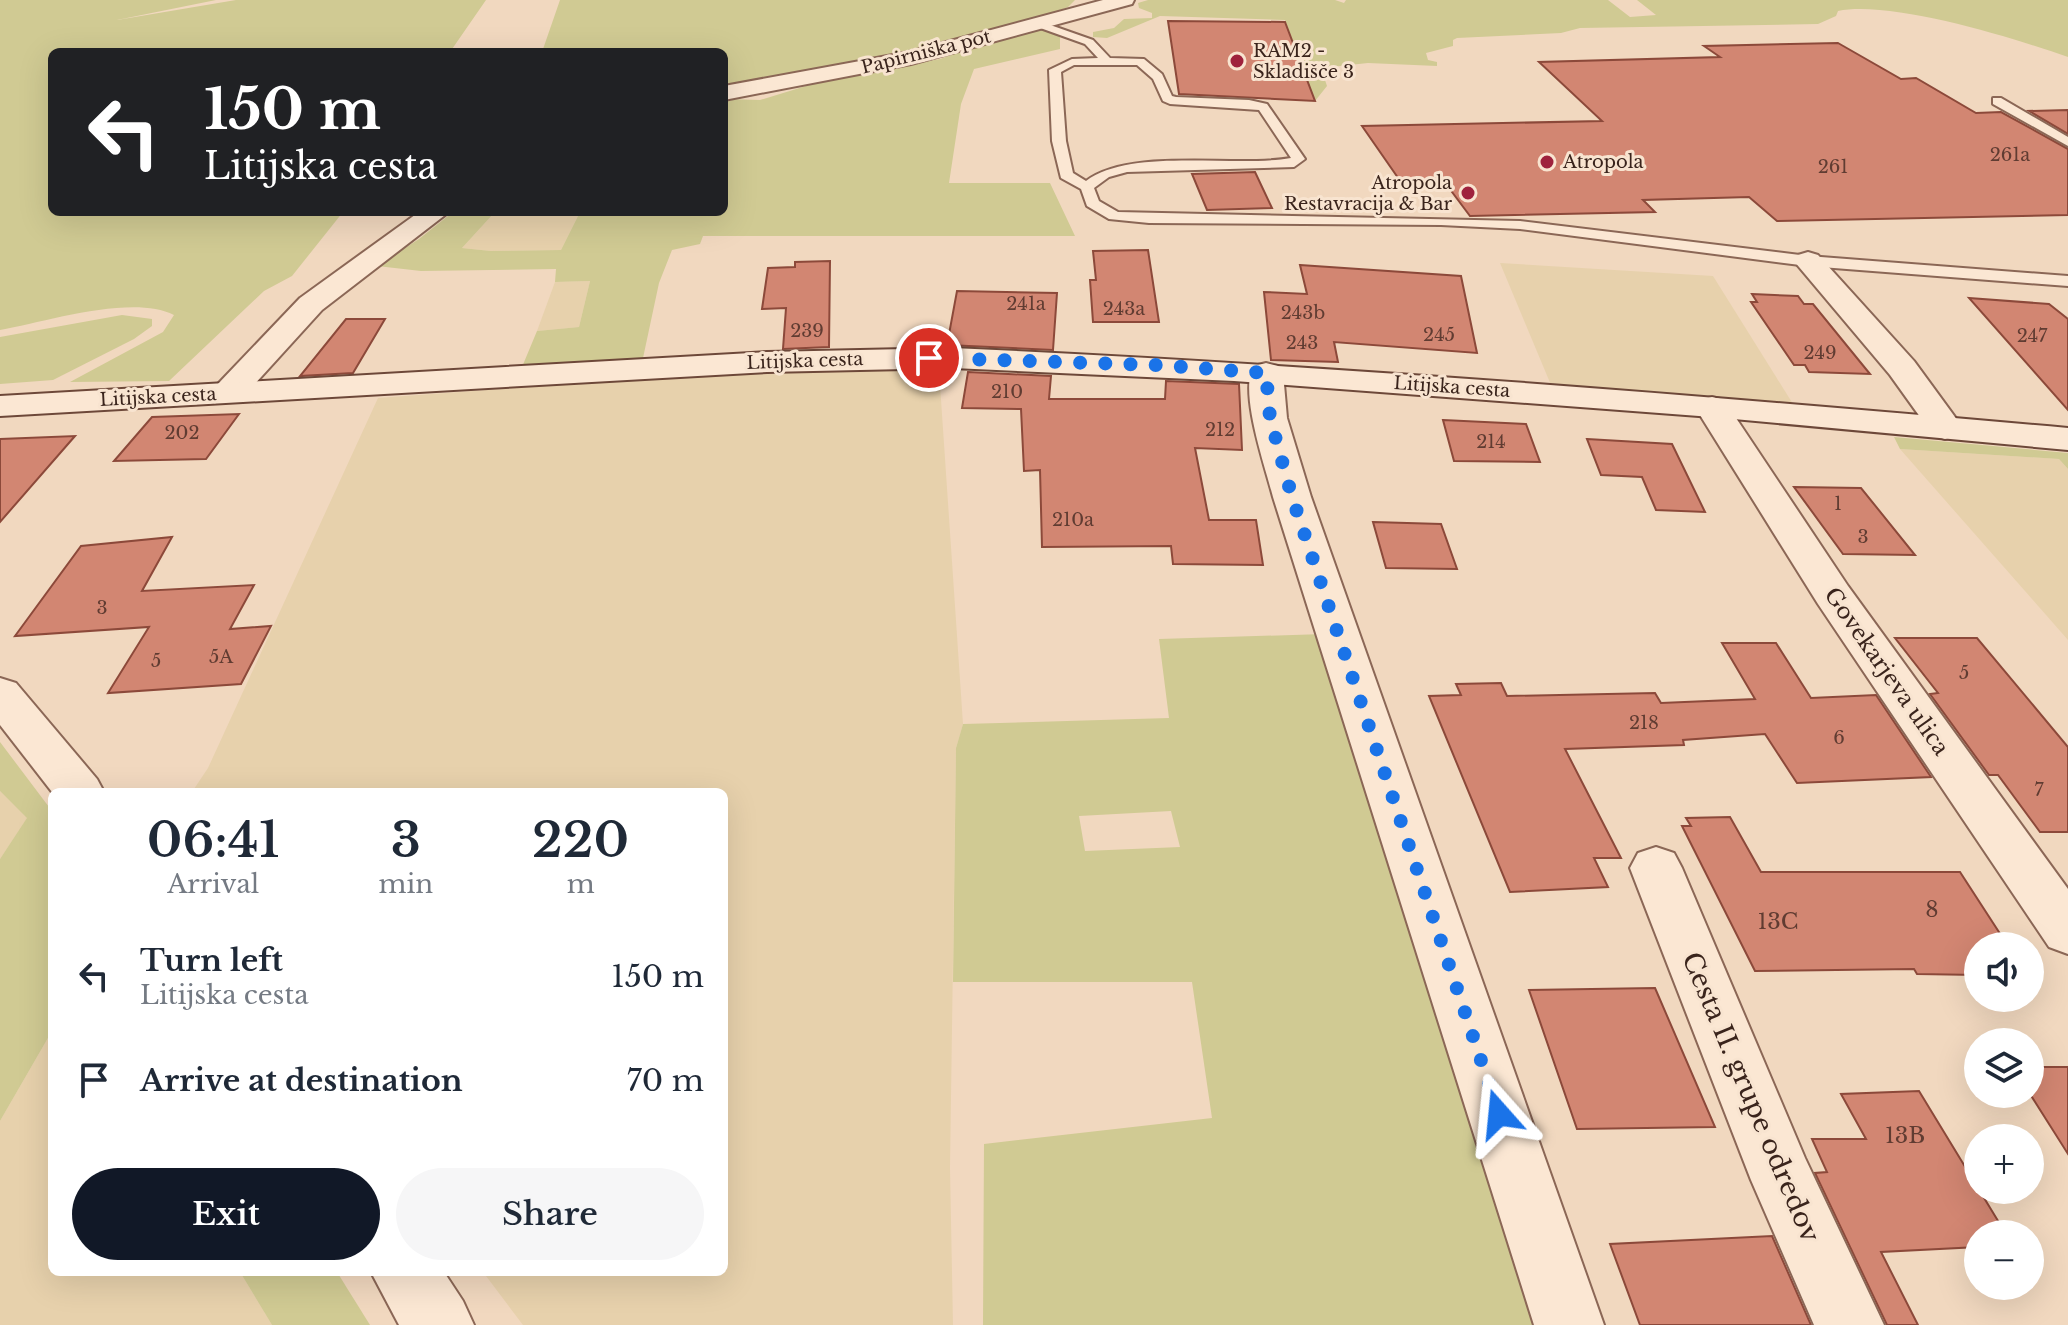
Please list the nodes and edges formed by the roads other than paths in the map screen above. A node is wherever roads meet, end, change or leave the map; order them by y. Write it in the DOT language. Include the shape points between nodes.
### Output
graph roads {
  1 [pos="1125,0"];
  2 [pos="1036,23"];
  3 [pos="1106,60"];
  4 [pos="728,92"];
  5 [pos="1997,101"];
  6 [pos="2068,142"];
  7 [pos="1087,187"];
  8 [pos="431,216"];
  9 [pos="1808,261"];
  10 [pos="2068,281"];
  11 [pos="1266,373"];
  12 [pos="229,392"];
  13 [pos="0,406"];
  14 [pos="1712,407"];
  15 [pos="1945,428"];
  16 [pos="2068,439"];
  17 [pos="0,694"];
  18 [pos="77,788"];
  19 [pos="1656,868"];
  20 [pos="2068,931"];
  21 [pos="408,1276"];
  22 [pos="439,1325"];
  23 [pos="1569,1325"];
  24 [pos="1849,1325"];
  1 -- 2 [label="street, Papirniška pot"];
  2 -- 3 [label="lane" via="1089,42"];
  2 -- 4 [label="street, Papirniška pot" via="911,58"];
  3 -- 7 [label="lane" via="1072,62 1055,70 1066,175"];
  3 -- 7 [label="lane" via="1140,61 1174,101 1263,107 1298,159 1127,168 1104,174"];
  5 -- 6 [label="lane"];
  7 -- 9 [label="lane" via="1092,203 1114,216 1520,225"];
  8 -- 12 [label="street" via="311,304"];
  9 -- 10 [label="lane"];
  9 -- 15 [label="street" via="1902,368"];
  11 -- 12 [label="street, Litijska cesta" via="882,358"];
  11 -- 14 [label="street, Litijska cesta"];
  11 -- 23 [label="street" via="1270,418 1292,497"];
  12 -- 13 [label="street, Litijska cesta"];
  14 -- 15 [label="street, Litijska cesta"];
  14 -- 20 [label="street, Govekarjeva ulica" via="1833,595"];
  15 -- 16 [label="street, Litijska cesta"];
  17 -- 18 [label="street"];
  19 -- 24 [label="street, Cesta II. grupe odredov" via="1783,1180"];
  21 -- 22 [label="street"];
}
